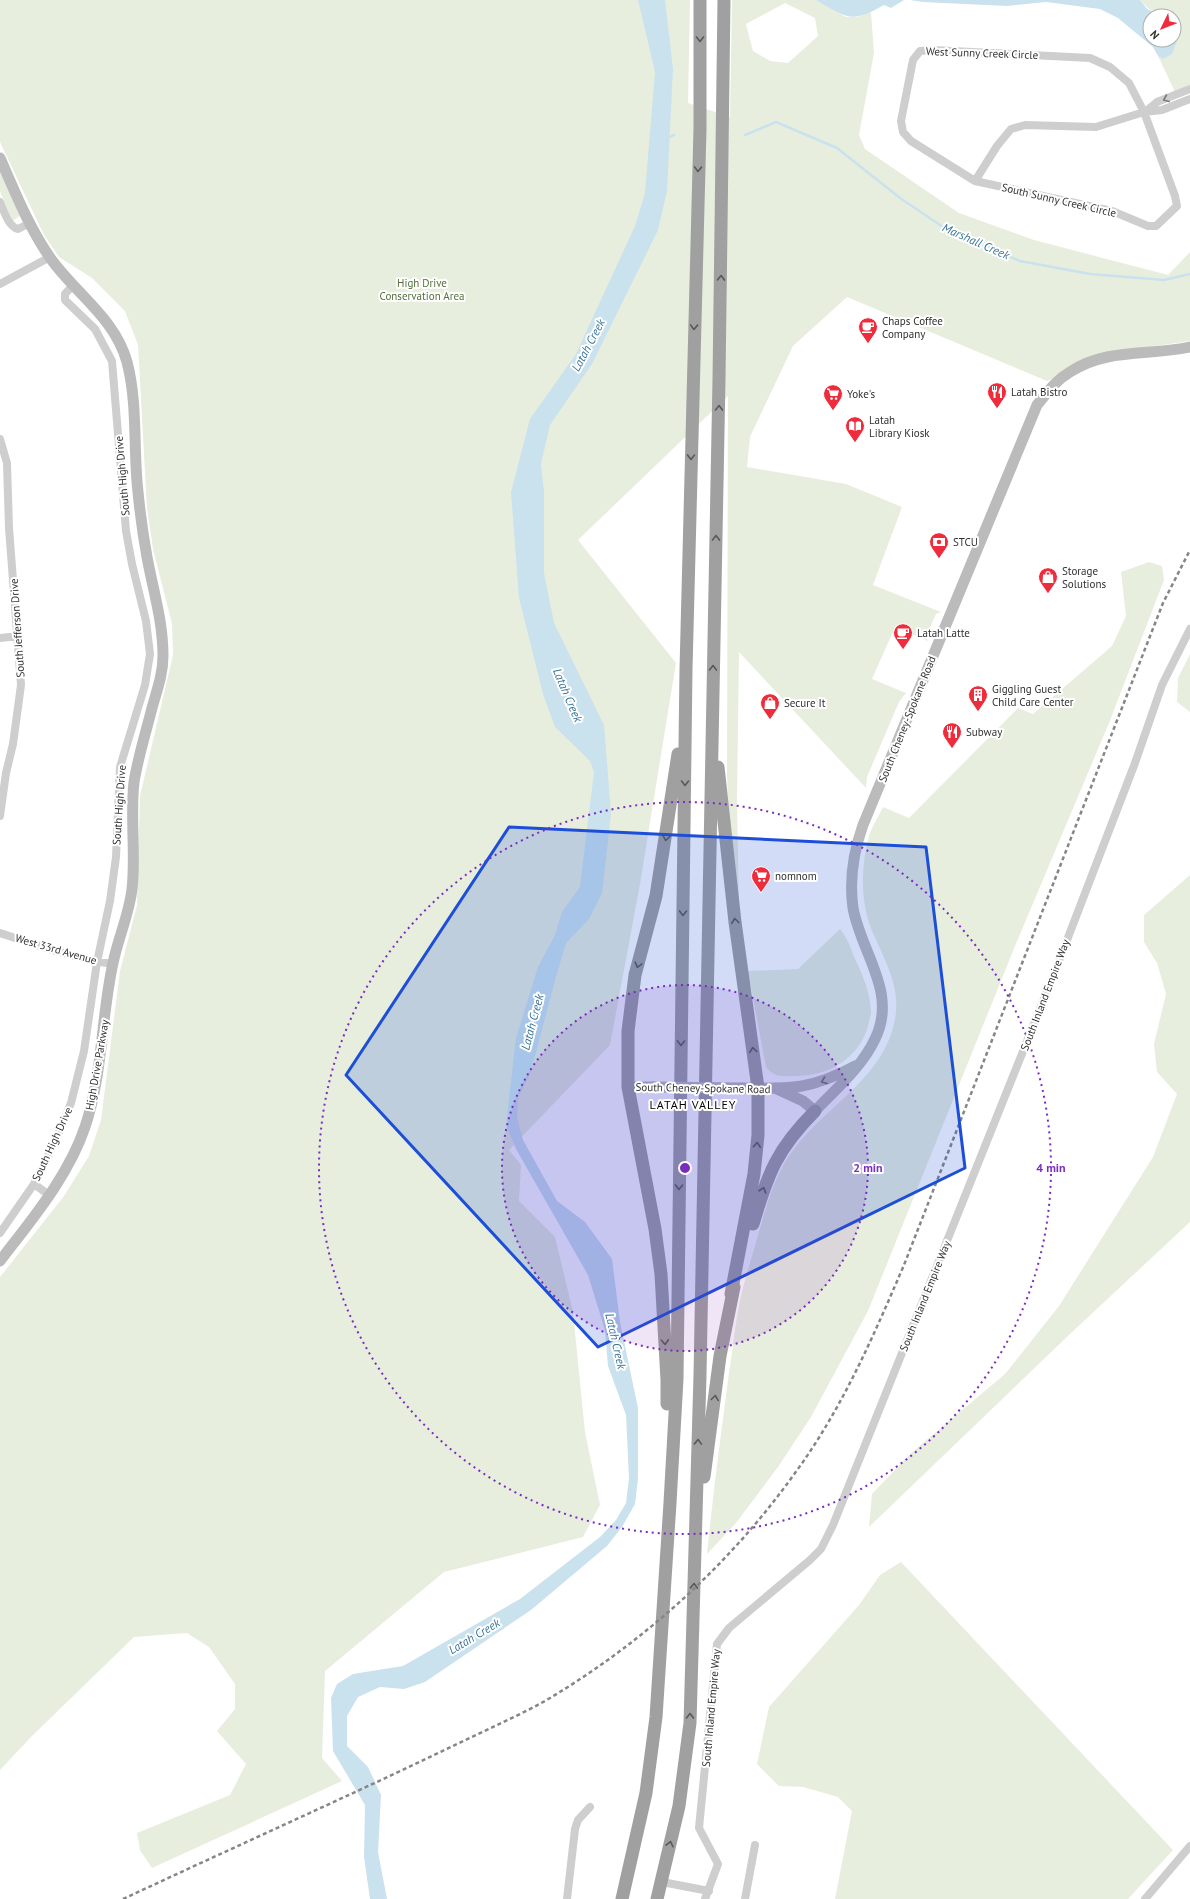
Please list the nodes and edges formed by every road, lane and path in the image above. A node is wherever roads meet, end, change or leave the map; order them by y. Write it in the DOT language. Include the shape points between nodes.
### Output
graph roads {
  1 [pos="700,0"];
  2 [pos="724,0"];
  3 [pos="1190,89"];
  4 [pos="1190,99"];
  5 [pos="1144,112"];
  6 [pos="0,158"];
  7 [pos="975,181"];
  8 [pos="0,202"];
  9 [pos="30,223"];
  10 [pos="50,257"];
  11 [pos="0,284"];
  12 [pos="73,284"];
  13 [pos="1190,347"];
  14 [pos="0,439"];
  15 [pos="9,528"];
  16 [pos="0,529"];
  17 [pos="1190,629"];
  18 [pos="18,636"];
  19 [pos="0,638"];
  20 [pos="686,702"];
  21 [pos="712,707"];
  22 [pos="3,772"];
  23 [pos="0,816"];
  24 [pos="0,933"];
  25 [pos="97,962"];
  26 [pos="112,964"];
  27 [pos="859,1063"];
  28 [pos="628,1087"];
  29 [pos="758,1088"];
  30 [pos="777,1089"];
  31 [pos="815,1111"];
  32 [pos="34,1184"];
  33 [pos="49,1195"];
  34 [pos="0,1233"];
  35 [pos="0,1261"];
  36 [pos="731,1294"];
  37 [pos="668,1530"];
  38 [pos="697,1534"];
  39 [pos="590,1807"];
  40 [pos="755,1845"];
  41 [pos="1190,1846"];
  42 [pos="662,1882"];
  43 [pos="709,1891"];
  44 [pos="567,1899"];
  45 [pos="622,1899"];
  46 [pos="657,1899"];
  47 [pos="705,1899"];
  48 [pos="745,1899"];
  49 [pos="1145,1899"];
  1 -- 20 [label="highway, one-way" via="700,129"];
  21 -- 2 [label="highway, one-way" via="722,256"];
  3 -- 5 [label="street, one-way" via="1157,102"];
  4 -- 5 [label="street" via="1162,110"];
  5 -- 7 [label="street" via="1096,128 1024,125 1011,129"];
  5 -- 7 [label="street, South Sunny Creek Circle" via="1177,206 1156,226 1148,226 1112,211"];
  5 -- 7 [label="street, West Sunny Creek Circle" via="1129,83 1110,67 1090,58 920,51 913,60 901,121 903,132 911,141"];
  6 -- 9 [label="main road, South High Drive"];
  8 -- 9 [label="street" via="14,228 18,229"];
  9 -- 10 [label="main road, South High Drive"];
  10 -- 11 [label="street"];
  10 -- 12 [label="main road, South High Drive"];
  12 -- 25 [label="street, South High Drive" via="65,294 65,300 95,329 112,361 126,531 146,621 150,654 145,685 120,767 116,856 110,901"];
  12 -- 26 [label="main road, South High Drive" via="98,310 118,340 126,361 130,380 138,491 147,558 160,616 163,658 160,681 134,784 132,888"];
  13 -- 27 [label="main road, South Cheney-Spokane Road" via="1108,356 1091,361 1069,372 1054,384 1037,405 863,825 854,854 851,880 854,909 880,986 883,1006 876,1038"];
  14 -- 15 [label="street, South Jefferson Drive" via="6,463"];
  15 -- 16 [label="street"];
  15 -- 18 [label="street, South Jefferson Drive"];
  17 -- 43 [label="street, South Inland Empire Way" via="1162,685 1135,763 1054,974 833,1525 821,1548 810,1560 729,1628 717,1644 699,1828 718,1864"];
  18 -- 19 [label="street"];
  18 -- 22 [label="street, South Jefferson Drive" via="21,685 13,744"];
  20 -- 28 [label="highway, one-way" via="656,896 635,975 628,1031"];
  20 -- 37 [label="highway, one-way" via="677,1379"];
  29 -- 21 [label="highway, one-way" via="735,922"];
  38 -- 21 [label="highway, one-way"];
  22 -- 23 [label="street, South Jefferson Drive"];
  24 -- 25 [label="street, West 33rd Avenue"];
  25 -- 26 [label="street, West 33rd Avenue"];
  25 -- 32 [label="street, South High Drive" via="84,1050 71,1103"];
  26 -- 33 [label="main road, High Drive Parkway" via="95,1087 85,1126 74,1155"];
  27 -- 30 [label="main road, South Cheney-Spokane Road, one-way" via="821,1082"];
  27 -- 31 [label="main road, South Cheney-Spokane Road"];
  28 -- 29 [label="main road, South Cheney-Spokane Road, bridge"];
  28 -- 37 [label="highway, one-way" via="655,1229 663,1303 667,1380 664,1478"];
  29 -- 30 [label="main road, South Cheney-Spokane Road"];
  36 -- 29 [label="highway, one-way" via="754,1174 758,1135"];
  30 -- 31 [label="main road, South Cheney-Spokane Road" via="803,1101"];
  36 -- 31 [label="highway, one-way" via="770,1172 787,1142"];
  32 -- 33 [label="street"];
  32 -- 34 [label="street, South High Drive"];
  33 -- 35 [label="main road, High Drive Parkway"];
  38 -- 36 [label="highway, one-way" via="720,1356"];
  37 -- 45 [label="highway" via="656,1717 646,1794"];
  42 -- 38 [label="highway, one-way" via="679,1806 690,1723"];
  39 -- 44 [label="street" via="578,1820 575,1829"];
  40 -- 48 [label="street"];
  41 -- 49 [label="street"];
  42 -- 43 [label="street"];
  42 -- 46 [label="highway"];
  43 -- 47 [label="street, South Inland Empire Way"];
}
